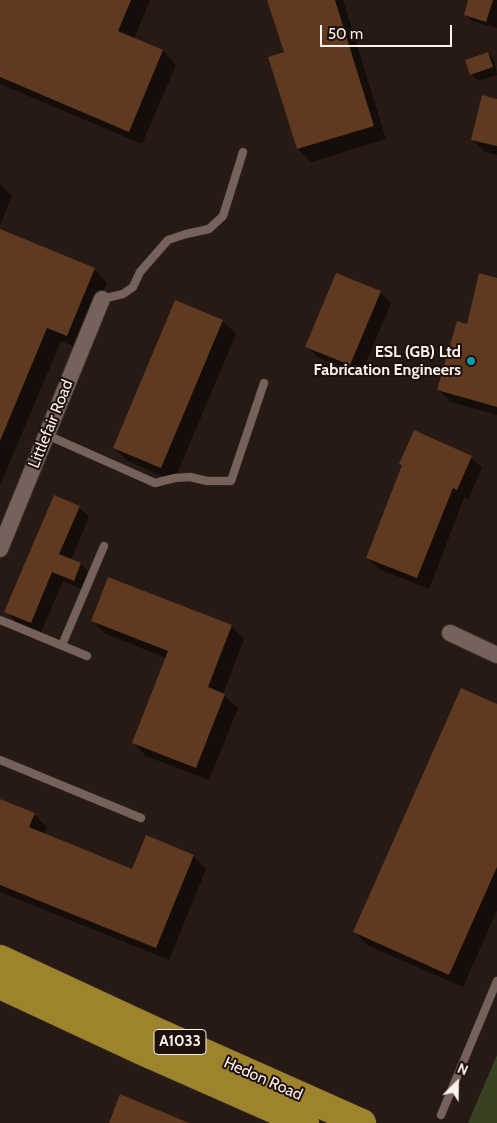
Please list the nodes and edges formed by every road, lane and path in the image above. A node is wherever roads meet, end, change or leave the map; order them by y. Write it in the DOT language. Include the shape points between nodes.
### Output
graph roads {
  1 [pos="244,152"];
  2 [pos="102,299"];
  3 [pos="264,383"];
  4 [pos="47,435"];
  5 [pos="104,546"];
  6 [pos="0,549"];
  7 [pos="0,620"];
  8 [pos="450,633"];
  9 [pos="62,645"];
  10 [pos="497,655"];
  11 [pos="87,656"];
  12 [pos="0,760"];
  13 [pos="141,818"];
  14 [pos="0,958"];
  15 [pos="497,981"];
  16 [pos="0,984"];
  17 [pos="441,1115"];
  18 [pos="305,1123"];
  19 [pos="362,1123"];
  1 -- 2 [label="lane" via="223,216 210,229 168,240 140,272 133,287 123,294"];
  2 -- 4 [label="street, Littlefair Road"];
  3 -- 4 [label="lane" via="231,481 190,477 155,483"];
  4 -- 6 [label="street, Littlefair Road"];
  5 -- 9 [label="lane"];
  7 -- 9 [label="lane"];
  8 -- 10 [label="street"];
  9 -- 11 [label="lane"];
  12 -- 13 [label="lane"];
  14 -- 19 [label="highway, Hedon Road / A1033"];
  15 -- 17 [label="lane"];
  16 -- 18 [label="highway, Hedon Road / A1033" via="142,1052"];
}
